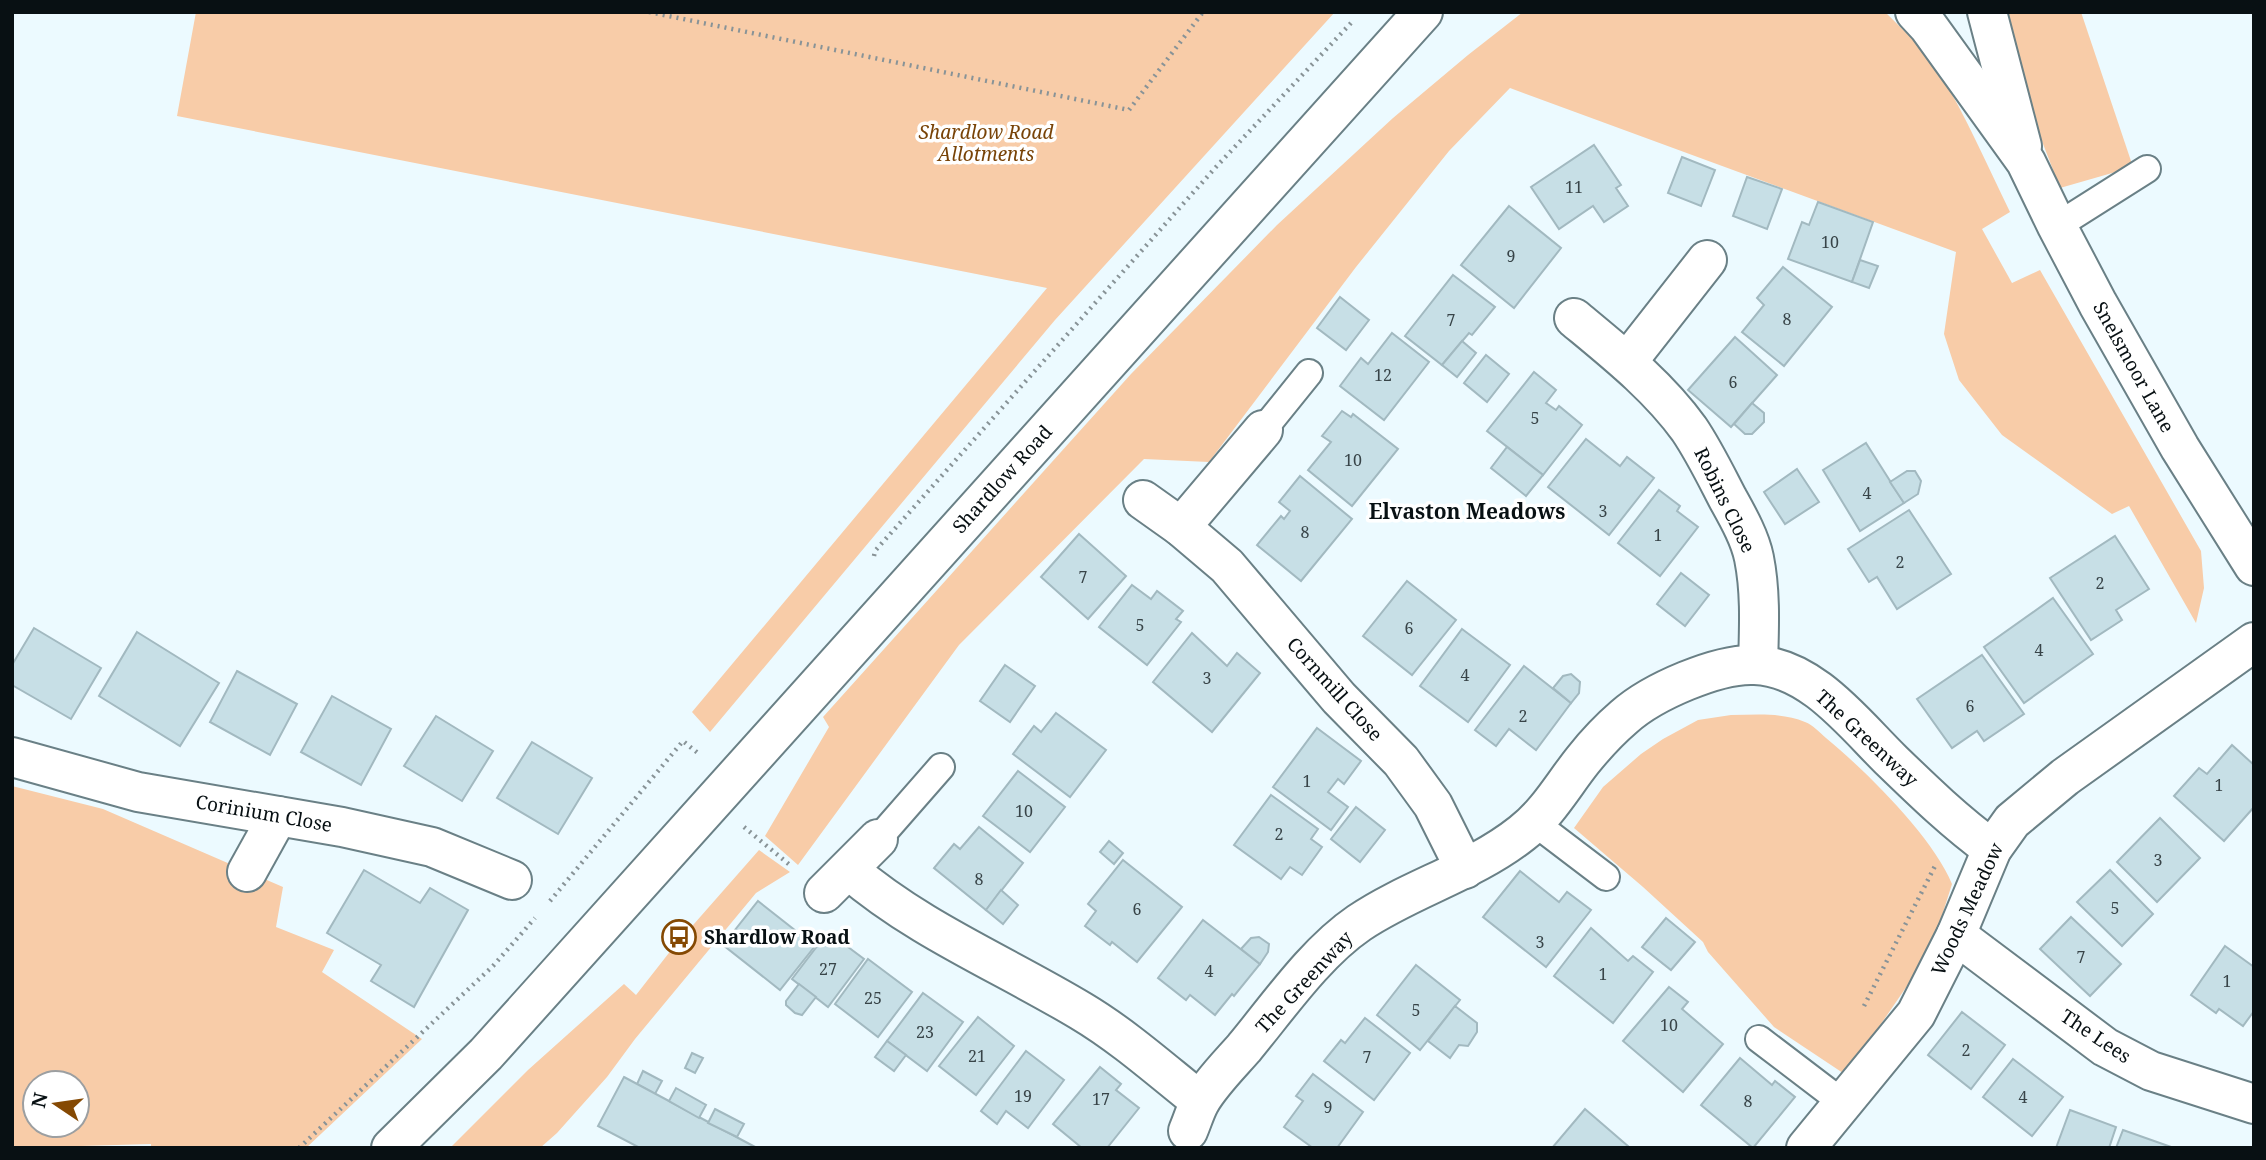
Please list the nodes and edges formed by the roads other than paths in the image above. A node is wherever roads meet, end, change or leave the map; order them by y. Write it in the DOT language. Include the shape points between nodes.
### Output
graph roads {
  1 [pos="1915,12"];
  2 [pos="1987,12"];
  3 [pos="1425,16"];
  4 [pos="2026,162"];
  5 [pos="2147,169"];
  6 [pos="2057,226"];
  7 [pos="1707,260"];
  8 [pos="1574,318"];
  9 [pos="1627,362"];
  10 [pos="1309,373"];
  11 [pos="1263,430"];
  12 [pos="1143,500"];
  13 [pos="1181,527"];
  14 [pos="2254,566"];
  15 [pos="2254,642"];
  16 [pos="1758,665"];
  17 [pos="12,757"];
  18 [pos="941,766"];
  19 [pos="278,816"];
  20 [pos="1535,822"];
  21 [pos="878,839"];
  22 [pos="1992,849"];
  23 [pos="1465,869"];
  24 [pos="247,872"];
  25 [pos="1606,877"];
  26 [pos="512,880"];
  27 [pos="1956,935"];
  28 [pos="1759,1039"];
  29 [pos="1843,1103"];
  30 [pos="2254,1104"];
  31 [pos="391,1148"];
  32 [pos="1805,1148"];
  1 -- 4 [label="street, Snelsmoor Lane"];
  2 -- 4 [label="street, Snelsmoor Lane"];
  3 -- 31 [label="street, Shardlow Road" via="486,1054"];
  4 -- 6 [label="street, Snelsmoor Lane"];
  5 -- 6 [label="lane"];
  6 -- 14 [label="street, Snelsmoor Lane" via="2180,448"];
  7 -- 9 [label="street"];
  8 -- 9 [label="street, Robins Close"];
  9 -- 16 [label="street, Robins Close" via="1688,428 1747,540 1758,581"];
  10 -- 11 [label="lane"];
  11 -- 13 [label="street"];
  12 -- 13 [label="street, Cornmill Close"];
  13 -- 23 [label="street, Cornmill Close" via="1227,566 1339,698 1401,761 1433,804"];
  15 -- 22 [label="street, Woods Meadow" via="2055,784 2012,821"];
  16 -- 20 [label="street, The Greenway" via="1734,666 1696,677 1625,716"];
  16 -- 22 [label="street, The Greenway" via="1810,685 1838,706 1957,823"];
  17 -- 19 [label="street, Corinium Close" via="138,792"];
  18 -- 21 [label="lane"];
  19 -- 24 [label="street"];
  19 -- 26 [label="street, Corinium Close" via="432,847"];
  20 -- 23 [label="street, The Greenway" via="1506,846"];
  20 -- 25 [label="lane"];
  21 -- 23 [label="street, The Greenway" via="836,882 876,894 951,941 1084,1013 1194,1116 1307,972 1338,940 1408,895"];
  22 -- 27 [label="street, Woods Meadow"];
  27 -- 29 [label="street, Woods Meadow" via="1916,1014"];
  27 -- 30 [label="street, The Lees" via="2105,1047 2151,1071"];
  28 -- 29 [label="lane"];
  29 -- 32 [label="street, Woods Meadow"];
}
